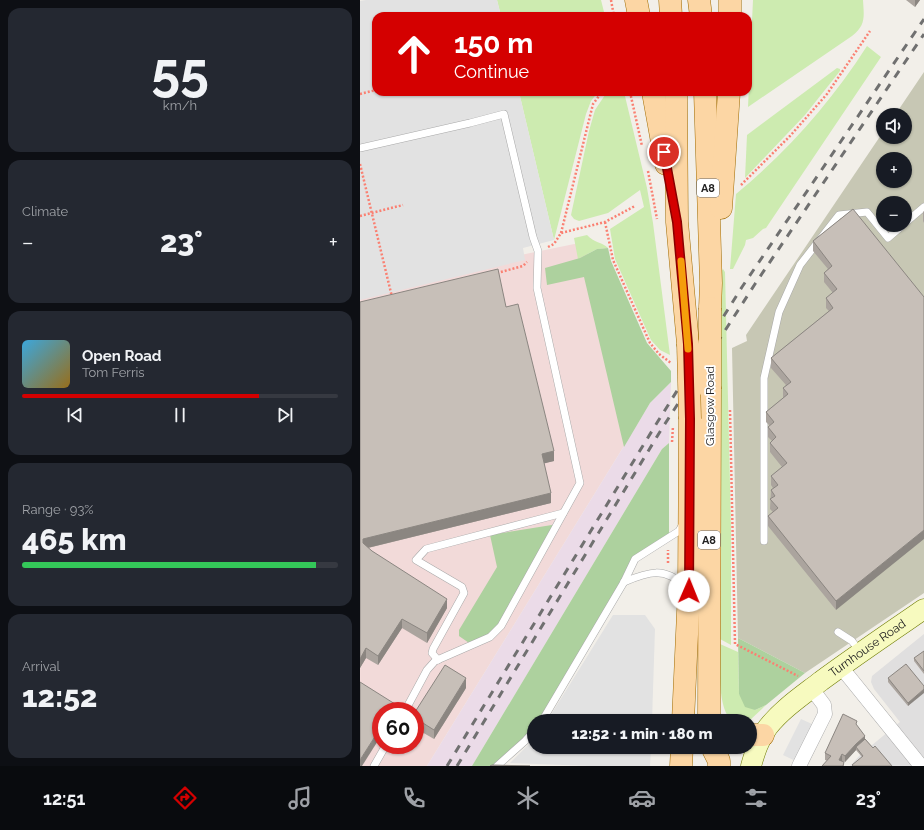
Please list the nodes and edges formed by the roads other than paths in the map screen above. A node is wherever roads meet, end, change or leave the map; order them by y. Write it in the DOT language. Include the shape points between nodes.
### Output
graph roads {
  1 [pos="670,0"];
  2 [pos="699,0"];
  3 [pos="730,0"];
  4 [pos="671,12"];
  5 [pos="700,12"];
  6 [pos="730,12"];
  7 [pos="653,96"];
  8 [pos="676,96"];
  9 [pos="706,96"];
  10 [pos="729,96"];
  11 [pos="360,148"];
  12 [pos="924,207"];
  13 [pos="912,217"];
  14 [pos="876,223"];
  15 [pos="667,224"];
  16 [pos="883,232"];
  17 [pos="895,232"];
  18 [pos="711,283"];
  19 [pos="690,509"];
  20 [pos="563,512"];
  21 [pos="764,541"];
  22 [pos="624,582"];
  23 [pos="689,591"];
  24 [pos="924,609"];
  25 [pos="838,632"];
  26 [pos="861,653"];
  27 [pos="438,660"];
  28 [pos="841,666"];
  29 [pos="807,683"];
  30 [pos="709,692"];
  31 [pos="409,702"];
  32 [pos="546,714"];
  33 [pos="683,714"];
  34 [pos="709,714"];
  35 [pos="716,714"];
  36 [pos="757,734"];
  37 [pos="527,740"];
  38 [pos="381,754"];
  39 [pos="682,754"];
  40 [pos="708,754"];
  41 [pos="716,754"];
  42 [pos="755,754"];
  43 [pos="374,766"];
  44 [pos="497,766"];
  45 [pos="681,766"];
  46 [pos="708,766"];
  47 [pos="719,766"];
  48 [pos="751,766"];
  49 [pos="799,766"];
  50 [pos="921,766"];
  1 -- 4 [label="main road"];
  2 -- 5 [label="main road"];
  3 -- 6 [label="main road"];
  7 -- 15 [label="main road"];
  8 -- 15 [label="main road, Glasgow Road / A8"];
  9 -- 18 [label="main road, Glasgow Road / A8"];
  10 -- 18 [label="main road" via="722,193"];
  11 -- 20 [label="lane" via="504,114 538,251 537,288 580,483"];
  12 -- 13 [label="lane"];
  14 -- 21 [label="lane" via="867,212 839,215 800,264 779,312 764,378"];
  15 -- 19 [label="main road, Glasgow Road / A8, bridge" via="690,419"];
  16 -- 17 [label="lane" via="888,238"];
  18 -- 30 [label="main road, Glasgow Road / A8, bridge"];
  19 -- 22 [label="lane" via="679,532 635,559"];
  19 -- 23 [label="main road, Glasgow Road / A8"];
  20 -- 27 [label="lane" via="501,626 490,636"];
  20 -- 27 [label="lane" via="426,549 416,560 462,587 464,593 432,649"];
  22 -- 23 [label="lane" via="642,574 658,572 679,580"];
  22 -- 32 [label="lane"];
  23 -- 33 [label="main road, Glasgow Road / A8"];
  24 -- 26 [label="street, Turnhouse Road"];
  25 -- 26 [label="lane" via="852,641"];
  26 -- 28 [label="street, Turnhouse Road"];
  27 -- 31 [label="lane" via="427,670"];
  28 -- 29 [label="street, Turnhouse Road"];
  28 -- 50 [label="street"];
  29 -- 36 [label="street, Turnhouse Road" via="774,720"];
  29 -- 49 [label="street" via="824,705 825,714"];
  30 -- 34 [label="main road, Glasgow Road / A8"];
  30 -- 35 [label="main road"];
  37 -- 44 [label="lane"];
  38 -- 43 [label="lane"];
  39 -- 45 [label="main road"];
  40 -- 46 [label="main road"];
  41 -- 47 [label="main road"];
  42 -- 48 [label="street, Turnhouse Road"];
}
